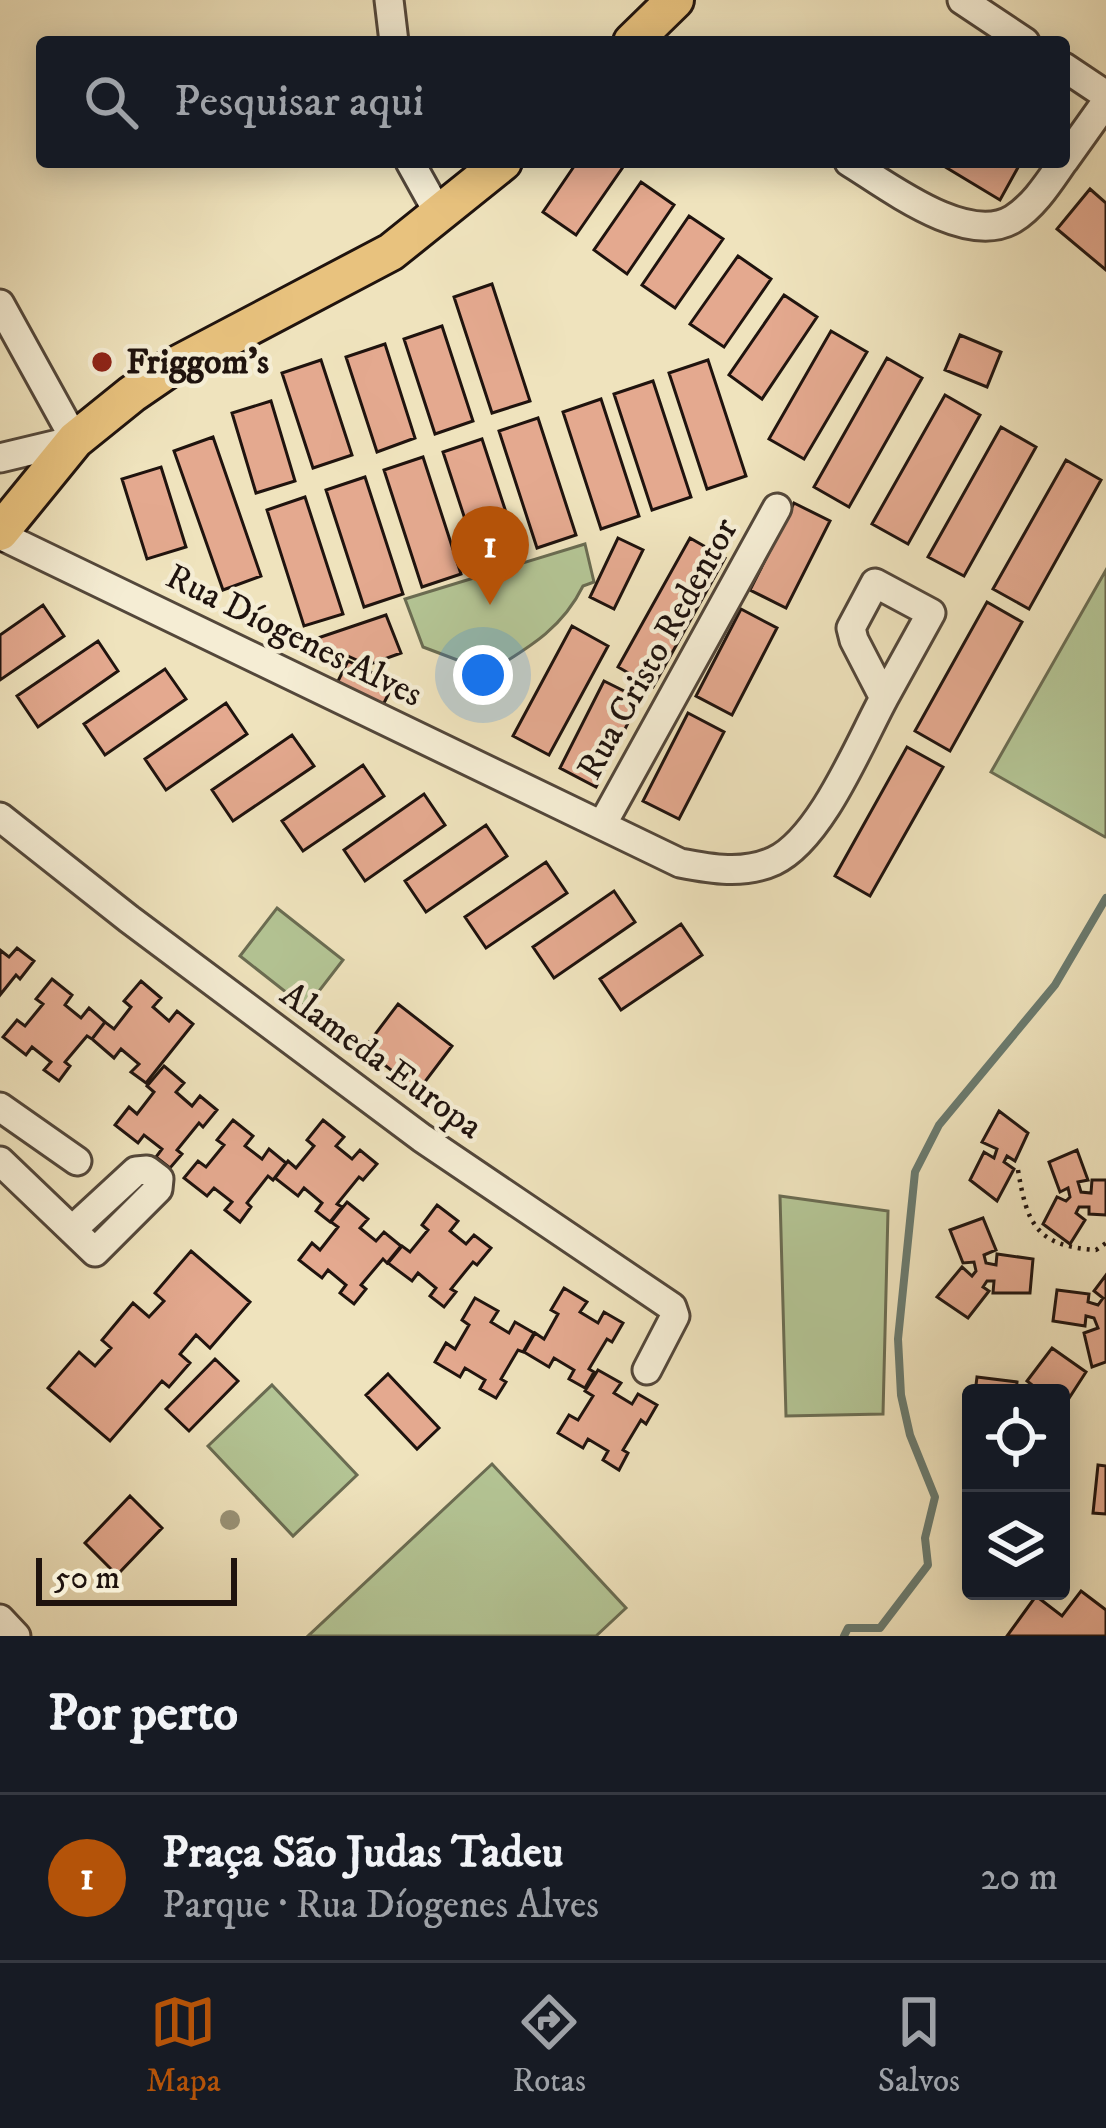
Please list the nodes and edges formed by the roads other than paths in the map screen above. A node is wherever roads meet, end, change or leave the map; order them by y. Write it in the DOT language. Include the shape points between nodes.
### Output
graph roads {
  1 [pos="389,0"];
  2 [pos="962,0"];
  3 [pos="393,36"];
  4 [pos="1016,36"];
  5 [pos="1070,72"];
  6 [pos="1106,98"];
  7 [pos="1070,153"];
  8 [pos="413,168"];
  9 [pos="496,168"];
  10 [pos="859,168"];
  11 [pos="1059,168"];
  12 [pos="440,216"];
  13 [pos="0,304"];
  14 [pos="75,440"];
  15 [pos="0,458"];
  16 [pos="777,508"];
  17 [pos="0,533"];
  18 [pos="884,698"];
  19 [pos="0,817"];
  20 [pos="602,825"];
  21 [pos="0,1107"];
  22 [pos="0,1161"];
  23 [pos="77,1161"];
  24 [pos="72,1230"];
  25 [pos="647,1370"];
  26 [pos="0,1619"];
  27 [pos="16,1636"];
  1 -- 3 [label="street"];
  2 -- 4 [label="street"];
  5 -- 6 [label="street"];
  6 -- 7 [label="street"];
  8 -- 12 [label="street"];
  9 -- 12 [label="main road"];
  10 -- 11 [label="street" via="946,217 989,227 1027,208"];
  12 -- 14 [label="main road" via="346,279 167,370"];
  13 -- 14 [label="street"];
  14 -- 15 [label="street"];
  14 -- 17 [label="main road"];
  16 -- 20 [label="street, Rua Cristo Redentor"];
  17 -- 20 [label="street, Rua Díogenes Alves"];
  18 -- 20 [label="street, Rua Díogenes Alves" via="812,826 778,860 733,869 680,863"];
  19 -- 25 [label="street, Alameda Europa" via="387,1112 672,1307 675,1316"];
  21 -- 23 [label="street"];
  22 -- 24 [label="street"];
  26 -- 27 [label="street"];
}
